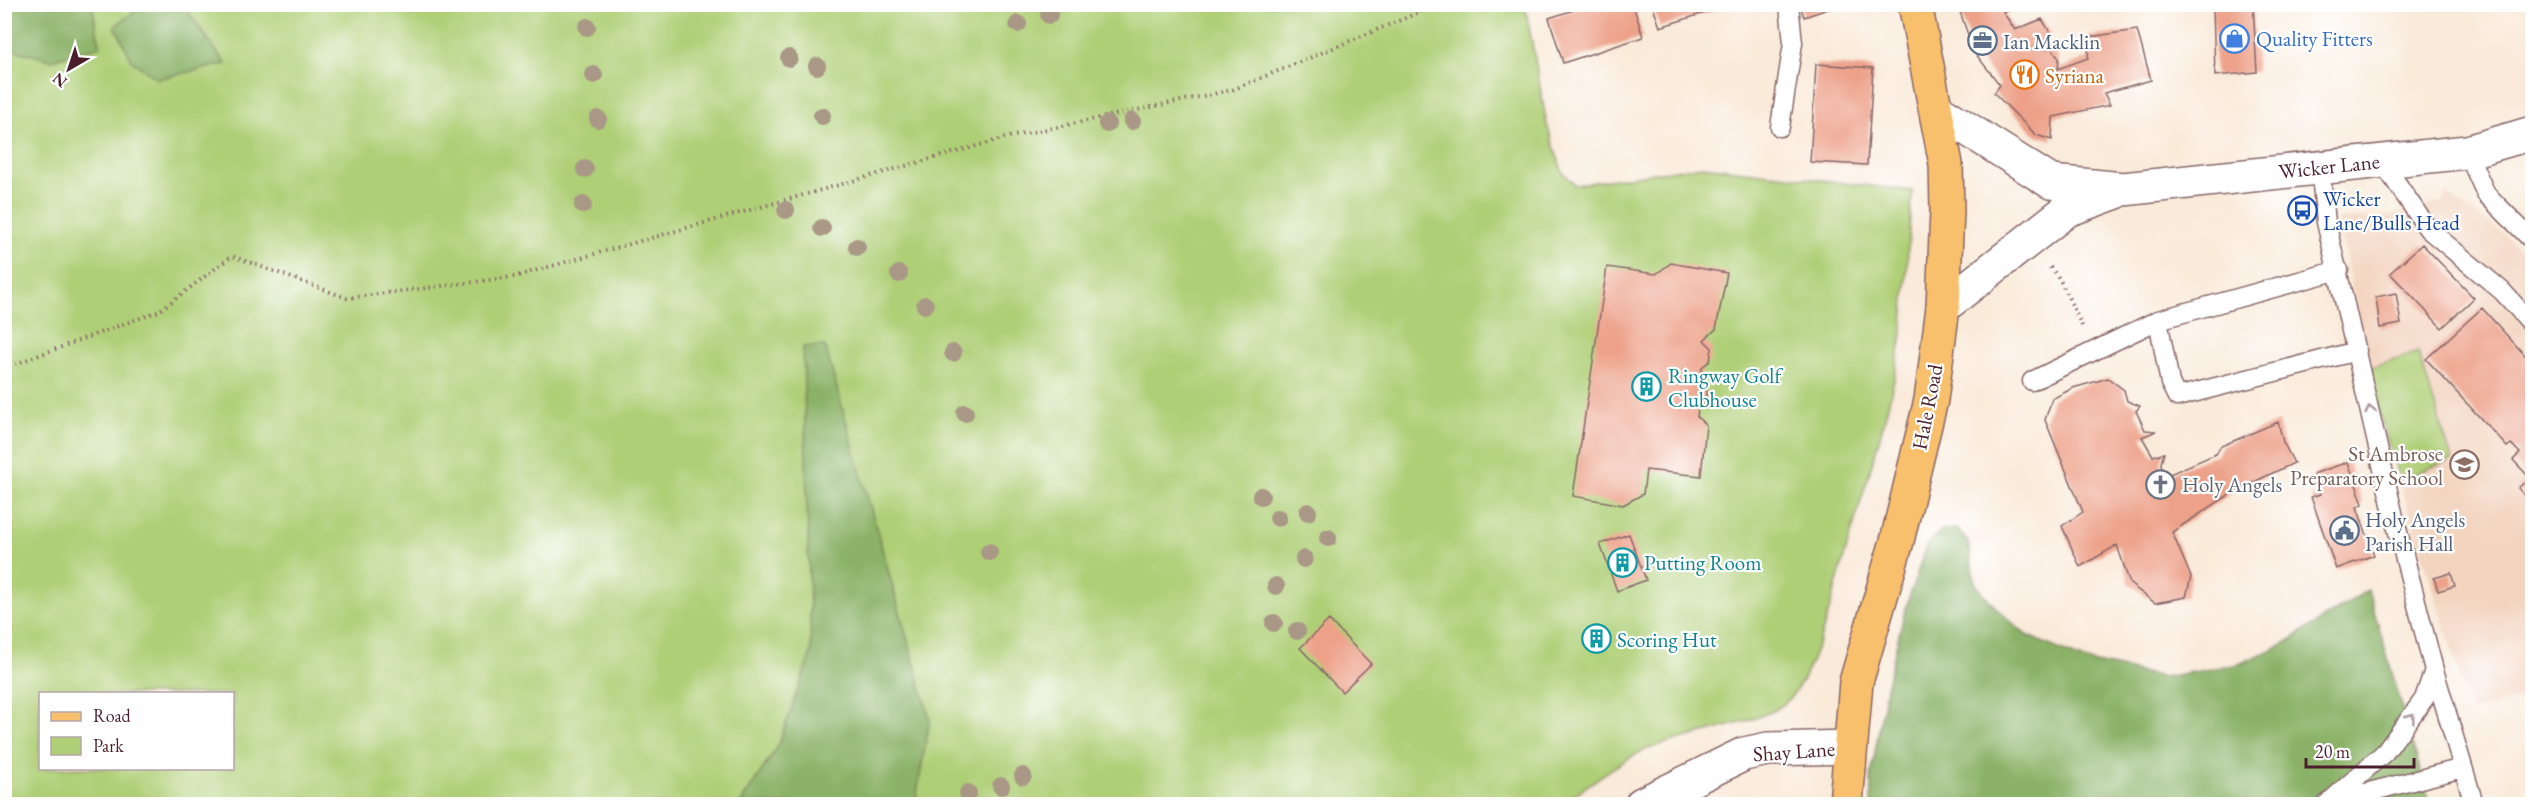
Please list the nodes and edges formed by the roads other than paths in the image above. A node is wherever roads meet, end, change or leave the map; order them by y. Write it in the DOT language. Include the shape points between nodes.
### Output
graph roads {
  1 [pos="1790,4"];
  2 [pos="1915,4"];
  3 [pos="1936,109"];
  4 [pos="1780,127"];
  5 [pos="2532,133"];
  6 [pos="2467,152"];
  7 [pos="2382,160"];
  8 [pos="2320,167"];
  9 [pos="2123,189"];
  10 [pos="2532,240"];
  11 [pos="2339,270"];
  12 [pos="1943,307"];
  13 [pos="2158,320"];
  14 [pos="2532,324"];
  15 [pos="2357,351"];
  16 [pos="2032,381"];
  17 [pos="2434,670"];
  18 [pos="1849,747"];
  19 [pos="2463,768"];
  20 [pos="2329,803"];
  21 [pos="1642,804"];
  22 [pos="1846,804"];
  23 [pos="2474,804"];
  1 -- 4 [label="lane" via="1793,42"];
  2 -- 3 [label="main road, Hale Road"];
  3 -- 9 [label="street, Wicker Lane" via="2051,182"];
  3 -- 12 [label="main road, Hale Road" via="1946,164"];
  5 -- 6 [label="street, Wicker Lane"];
  6 -- 7 [label="street, Wicker Lane"];
  6 -- 10 [label="lane" via="2486,194"];
  7 -- 8 [label="street, Wicker Lane"];
  7 -- 14 [label="lane" via="2428,229 2502,291"];
  8 -- 9 [label="street, Wicker Lane"];
  8 -- 11 [label="lane" via="2326,222"];
  9 -- 12 [label="street, Wicker Lane" via="2067,210"];
  11 -- 13 [label="lane"];
  11 -- 15 [label="lane"];
  12 -- 18 [label="main road, Hale Road" via="1931,400 1897,541 1856,682"];
  13 -- 15 [label="lane" via="2170,383 2177,397"];
  13 -- 16 [label="lane"];
  17 -- 15 [label="lane, one-way"];
  17 -- 19 [label="lane"];
  20 -- 17 [label="lane, one-way" via="2385,752 2424,699"];
  18 -- 21 [label="street, Shay Lane" via="1768,749 1744,754"];
  18 -- 22 [label="main road, Hale Road"];
  19 -- 20 [label="lane"];
  19 -- 23 [label="lane"];
}
